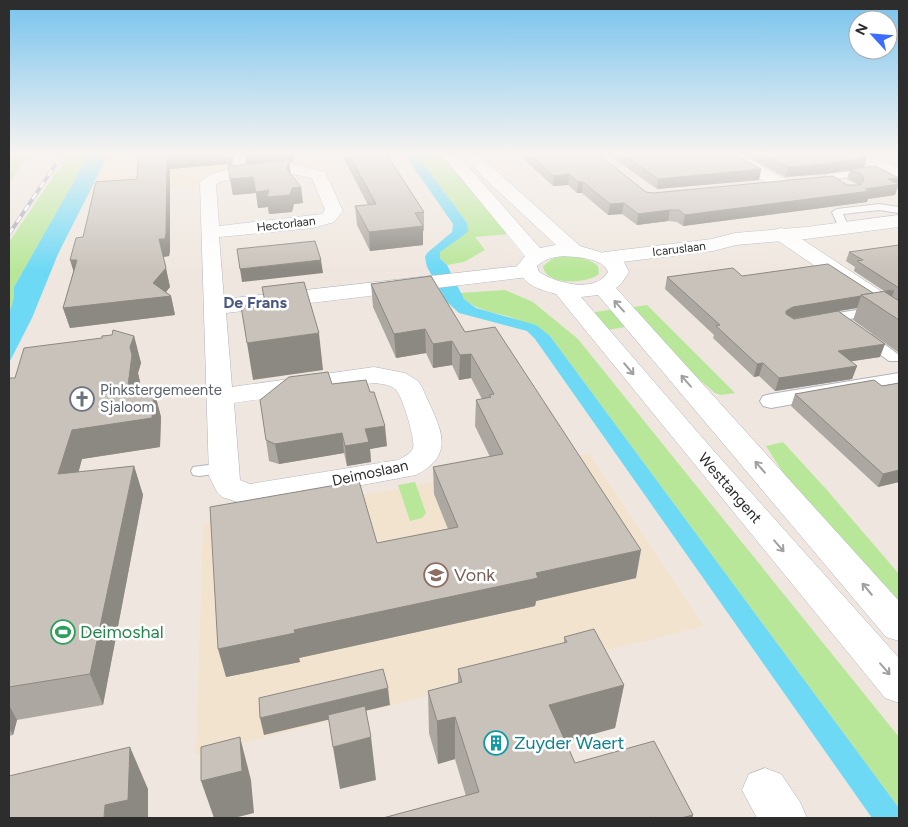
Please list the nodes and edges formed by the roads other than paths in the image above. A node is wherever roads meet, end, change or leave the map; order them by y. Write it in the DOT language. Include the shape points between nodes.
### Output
graph roads {
  1 [pos="208,194"];
  2 [pos="327,194"];
  3 [pos="479,194"];
  4 [pos="511,194"];
  5 [pos="899,210"];
  6 [pos="899,221"];
  7 [pos="844,228"];
  8 [pos="210,232"];
  9 [pos="781,234"];
  10 [pos="573,250"];
  11 [pos="611,263"];
  12 [pos="532,264"];
  13 [pos="603,287"];
  14 [pos="563,289"];
  15 [pos="216,307"];
  16 [pos="896,311"];
  17 [pos="838,317"];
  18 [pos="809,322"];
  19 [pos="894,358"];
  20 [pos="899,379"];
  21 [pos="220,397"];
  22 [pos="771,401"];
  23 [pos="899,626"];
  24 [pos="899,686"];
  1 -- 8 [label="street, Hectorlaan"];
  2 -- 8 [label="street, Hectorlaan" via="334,211 328,218"];
  3 -- 12 [label="street"];
  4 -- 10 [label="street"];
  5 -- 7 [label="lane" via="879,206 837,212"];
  6 -- 7 [label="street, Icaruslaan"];
  7 -- 9 [label="street, Icaruslaan"];
  8 -- 15 [label="street, Hectorlaan"];
  9 -- 11 [label="street, Icaruslaan" via="753,238 744,244 682,260"];
  9 -- 16 [label="street"];
  10 -- 11 [label="street" via="590,253"];
  10 -- 12 [label="street" via="549,252"];
  11 -- 13 [label="street" via="616,279"];
  12 -- 14 [label="street" via="540,282"];
  12 -- 15 [label="street" via="458,278"];
  13 -- 14 [label="street"];
  23 -- 13 [label="street, one-way"];
  14 -- 24 [label="street, Westtangent, one-way"];
  15 -- 21 [label="street, Deimoslaan"];
  16 -- 17 [label="lane"];
  17 -- 18 [label="lane"];
  17 -- 19 [label="lane"];
  20 -- 22 [label="street"];
  21 -- 21 [label="street, Deimoslaan" via="211,470 230,489 239,493 264,493 405,468 416,463 429,448 409,387 385,375"];
}
